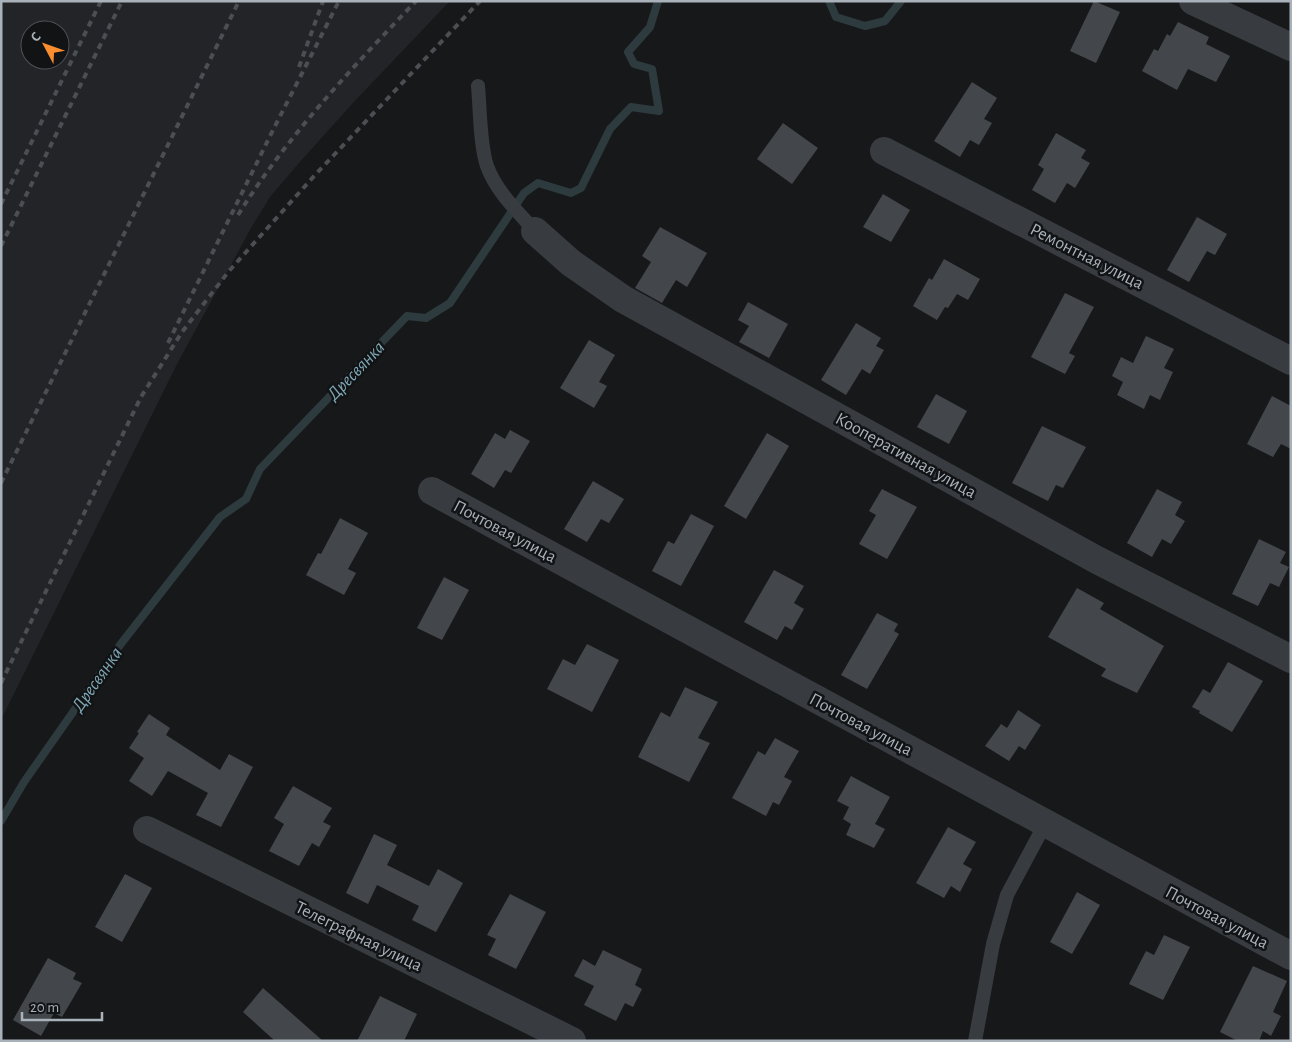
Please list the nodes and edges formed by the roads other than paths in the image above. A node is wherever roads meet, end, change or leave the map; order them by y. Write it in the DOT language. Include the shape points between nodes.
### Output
graph roads {
  1 [pos="1193,1"];
  2 [pos="1291,47"];
  3 [pos="478,86"];
  4 [pos="884,151"];
  5 [pos="535,231"];
  6 [pos="1291,361"];
  7 [pos="432,491"];
  8 [pos="1291,659"];
  9 [pos="1045,824"];
  10 [pos="147,830"];
  11 [pos="1291,956"];
  12 [pos="572,1041"];
  13 [pos="975,1041"];
  1 -- 2 [label="street"];
  3 -- 5 [label="lane" via="487,165 506,198"];
  4 -- 6 [label="street, Ремонтная улица"];
  5 -- 8 [label="street, Кооперативная улица" via="571,263 623,299 1097,560"];
  7 -- 9 [label="street, Почтовая улица"];
  9 -- 11 [label="street, Почтовая улица"];
  9 -- 13 [label="lane" via="1007,895 993,944"];
  10 -- 12 [label="street, Телеграфная улица"];
}
